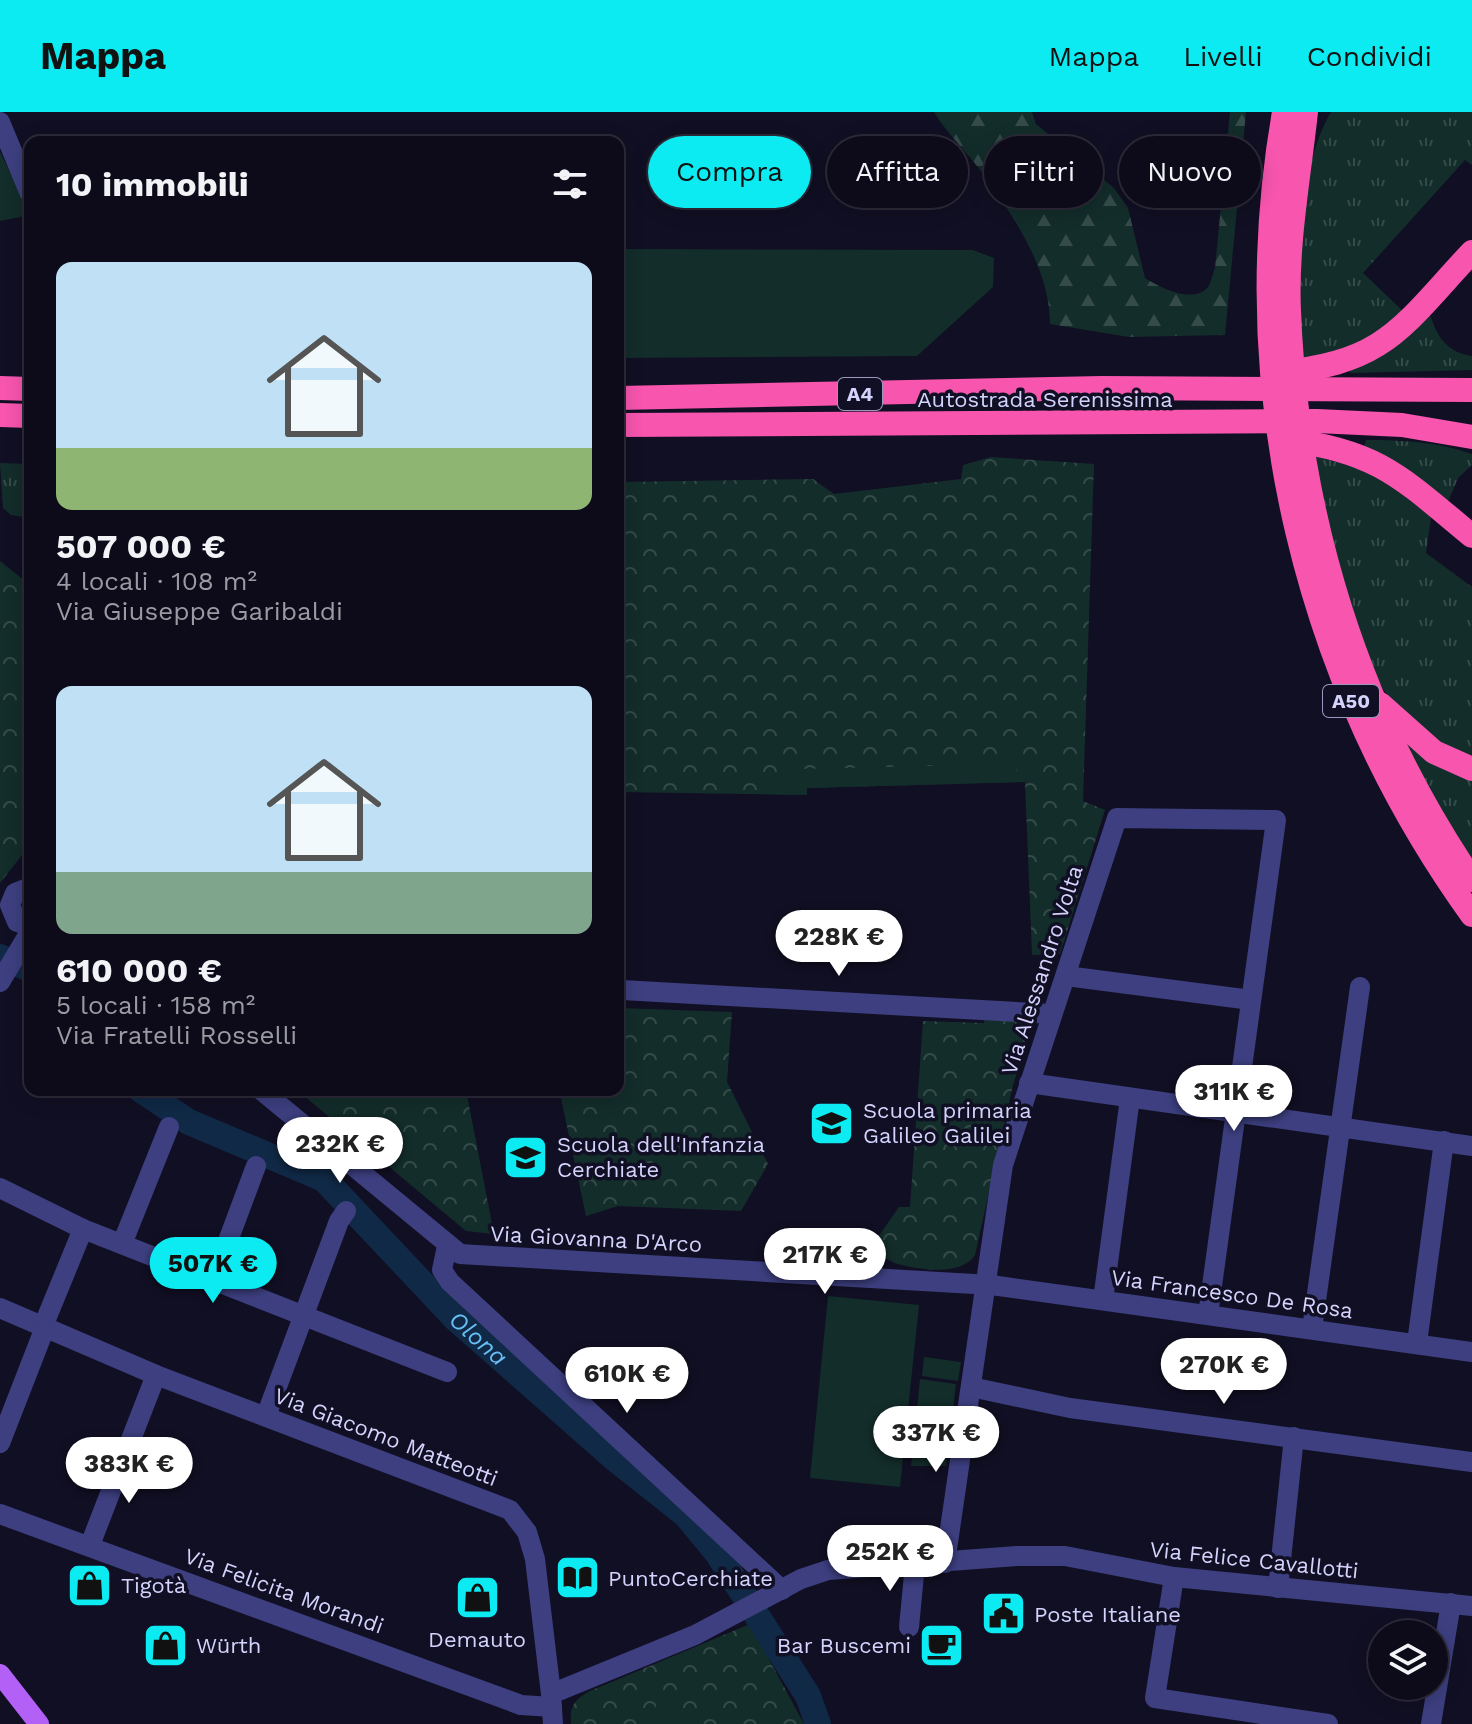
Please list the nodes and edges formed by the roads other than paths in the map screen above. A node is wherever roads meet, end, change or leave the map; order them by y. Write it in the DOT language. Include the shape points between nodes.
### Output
graph roads {
  1 [pos="1284,112"];
  2 [pos="1306,112"];
  3 [pos="1322,112"];
  4 [pos="0,122"];
  5 [pos="1302,164"];
  6 [pos="24,180"];
  7 [pos="1472,252"];
  8 [pos="1281,347"];
  9 [pos="0,388"];
  10 [pos="1102,388"];
  11 [pos="24,389"];
  12 [pos="1472,390"];
  13 [pos="624,398"];
  14 [pos="0,415"];
  15 [pos="24,416"];
  16 [pos="1166,424"];
  17 [pos="624,425"];
  18 [pos="1472,437"];
  19 [pos="1295,465"];
  20 [pos="1472,536"];
  21 [pos="1369,688"];
  22 [pos="1472,769"];
  23 [pos="1472,880"];
  24 [pos="24,888"];
  25 [pos="1472,915"];
  26 [pos="24,925"];
  27 [pos="24,932"];
  28 [pos="1066,976"];
  29 [pos="1,980"];
  30 [pos="1360,987"];
  31 [pos="624,990"];
  32 [pos="1251,1000"];
  33 [pos="1052,1014"];
  34 [pos="1029,1083"];
  35 [pos="268,1096"];
  36 [pos="1130,1098"];
  37 [pos="1237,1111"];
  38 [pos="1341,1125"];
  39 [pos="169,1127"];
  40 [pos="1444,1141"];
  41 [pos="1472,1146"];
  42 [pos="256,1166"];
  43 [pos="0,1188"];
  44 [pos="346,1211"];
  45 [pos="83,1229"];
  46 [pos="122,1244"];
  47 [pos="447,1246"];
  48 [pos="213,1281"];
  49 [pos="985,1285"];
  50 [pos="1103,1300"];
  51 [pos="0,1308"];
  52 [pos="304,1315"];
  53 [pos="1208,1315"];
  54 [pos="1312,1329"];
  55 [pos="43,1330"];
  56 [pos="1417,1343"];
  57 [pos="1472,1352"];
  58 [pos="447,1372"];
  59 [pos="156,1375"];
  60 [pos="971,1387"];
  61 [pos="266,1416"];
  62 [pos="1294,1437"];
  63 [pos="0,1443"];
  64 [pos="1472,1462"];
  65 [pos="0,1514"];
  66 [pos="90,1545"];
  67 [pos="945,1563"];
  68 [pos="915,1564"];
  69 [pos="1174,1577"];
  70 [pos="1278,1588"];
  71 [pos="782,1590"];
  72 [pos="1451,1603"];
  73 [pos="1472,1606"];
  74 [pos="909,1627"];
  75 [pos="0,1674"];
  76 [pos="0,1694"];
  77 [pos="552,1708"];
  78 [pos="24,1724"];
  79 [pos="39,1724"];
  80 [pos="1328,1724"];
  81 [pos="1431,1724"];
  1 -- 8 [label="highway" via="1269,238"];
  2 -- 5 [label="highway"];
  3 -- 5 [label="highway"];
  4 -- 6 [label="street"];
  5 -- 8 [label="highway"];
  7 -- 10 [label="highway" via="1389,338 1361,357 1310,370"];
  8 -- 19 [label="highway"];
  9 -- 11 [label="highway"];
  10 -- 12 [label="highway, Autostrada Serenissima / A4"];
  10 -- 13 [label="highway, Autostrada Serenissima / A4"];
  14 -- 15 [label="highway"];
  16 -- 17 [label="highway, Autostrada Serenissima / A4"];
  16 -- 18 [label="highway, Autostrada Serenissima / A4" via="1371,422"];
  16 -- 20 [label="highway" via="1356,453 1398,476"];
  19 -- 21 [label="highway"];
  19 -- 25 [label="highway, A50" via="1306,572 1347,693 1394,791"];
  21 -- 22 [label="highway" via="1383,708 1434,752"];
  21 -- 23 [label="highway" via="1404,769"];
  24 -- 26 [label="street" via="11,899 11,911"];
  27 -- 29 [label="street"];
  28 -- 32 [label="street"];
  28 -- 32 [label="street, Via Alessandro Volta" via="1117,818 1276,820"];
  28 -- 33 [label="street, Via Alessandro Volta"];
  30 -- 38 [label="street"];
  31 -- 33 [label="street"];
  32 -- 37 [label="street"];
  33 -- 34 [label="street, Via Alessandro Volta"];
  34 -- 36 [label="street"];
  34 -- 49 [label="street, Via Alessandro Volta" via="1003,1165"];
  35 -- 47 [label="street"];
  36 -- 37 [label="street"];
  36 -- 50 [label="street"];
  37 -- 38 [label="street"];
  37 -- 53 [label="street"];
  38 -- 40 [label="street"];
  38 -- 54 [label="street"];
  39 -- 46 [label="street"];
  40 -- 41 [label="street"];
  40 -- 56 [label="street"];
  42 -- 48 [label="street"];
  43 -- 45 [label="street"];
  44 -- 52 [label="street"];
  45 -- 46 [label="street"];
  45 -- 55 [label="street"];
  46 -- 48 [label="street"];
  47 -- 49 [label="street, Via Giovanna D'Arco" via="470,1256 777,1272 786,1249 821,1247 855,1251 876,1277"];
  47 -- 71 [label="street" via="442,1270 450,1282"];
  48 -- 52 [label="street"];
  49 -- 50 [label="street, Via Francesco De Rosa"];
  49 -- 60 [label="street, Via Alessandro Volta"];
  50 -- 53 [label="street, Via Francesco De Rosa"];
  51 -- 55 [label="street"];
  52 -- 58 [label="street"];
  52 -- 61 [label="street"];
  53 -- 54 [label="street, Via Francesco De Rosa"];
  54 -- 56 [label="street, Via Francesco De Rosa"];
  55 -- 59 [label="street"];
  55 -- 63 [label="street"];
  56 -- 57 [label="street, Via Francesco De Rosa"];
  59 -- 61 [label="street, Via Giacomo Matteotti"];
  59 -- 66 [label="street"];
  60 -- 62 [label="street" via="1070,1408"];
  60 -- 67 [label="street, Via Alessandro Volta"];
  61 -- 77 [label="street, Via Giacomo Matteotti" via="510,1510 527,1532 535,1559"];
  62 -- 64 [label="street"];
  62 -- 70 [label="street"];
  65 -- 66 [label="street, Via Felicita Morandi"];
  66 -- 77 [label="street, Via Felicita Morandi" via="521,1705"];
  67 -- 68 [label="street, Via Felice Cavallotti"];
  67 -- 69 [label="street, Via Felice Cavallotti" via="1033,1555 1079,1558"];
  68 -- 71 [label="street, Via Felice Cavallotti" via="828,1570"];
  68 -- 74 [label="street"];
  69 -- 70 [label="street, Via Felice Cavallotti"];
  69 -- 80 [label="street" via="1155,1698"];
  70 -- 72 [label="street, Via Felice Cavallotti"];
  71 -- 77 [label="street, Via Felice Cavallotti"];
  72 -- 73 [label="street, Via Felice Cavallotti"];
  72 -- 81 [label="street"];
  75 -- 79 [label="main road"];
  76 -- 78 [label="main road"];
}
